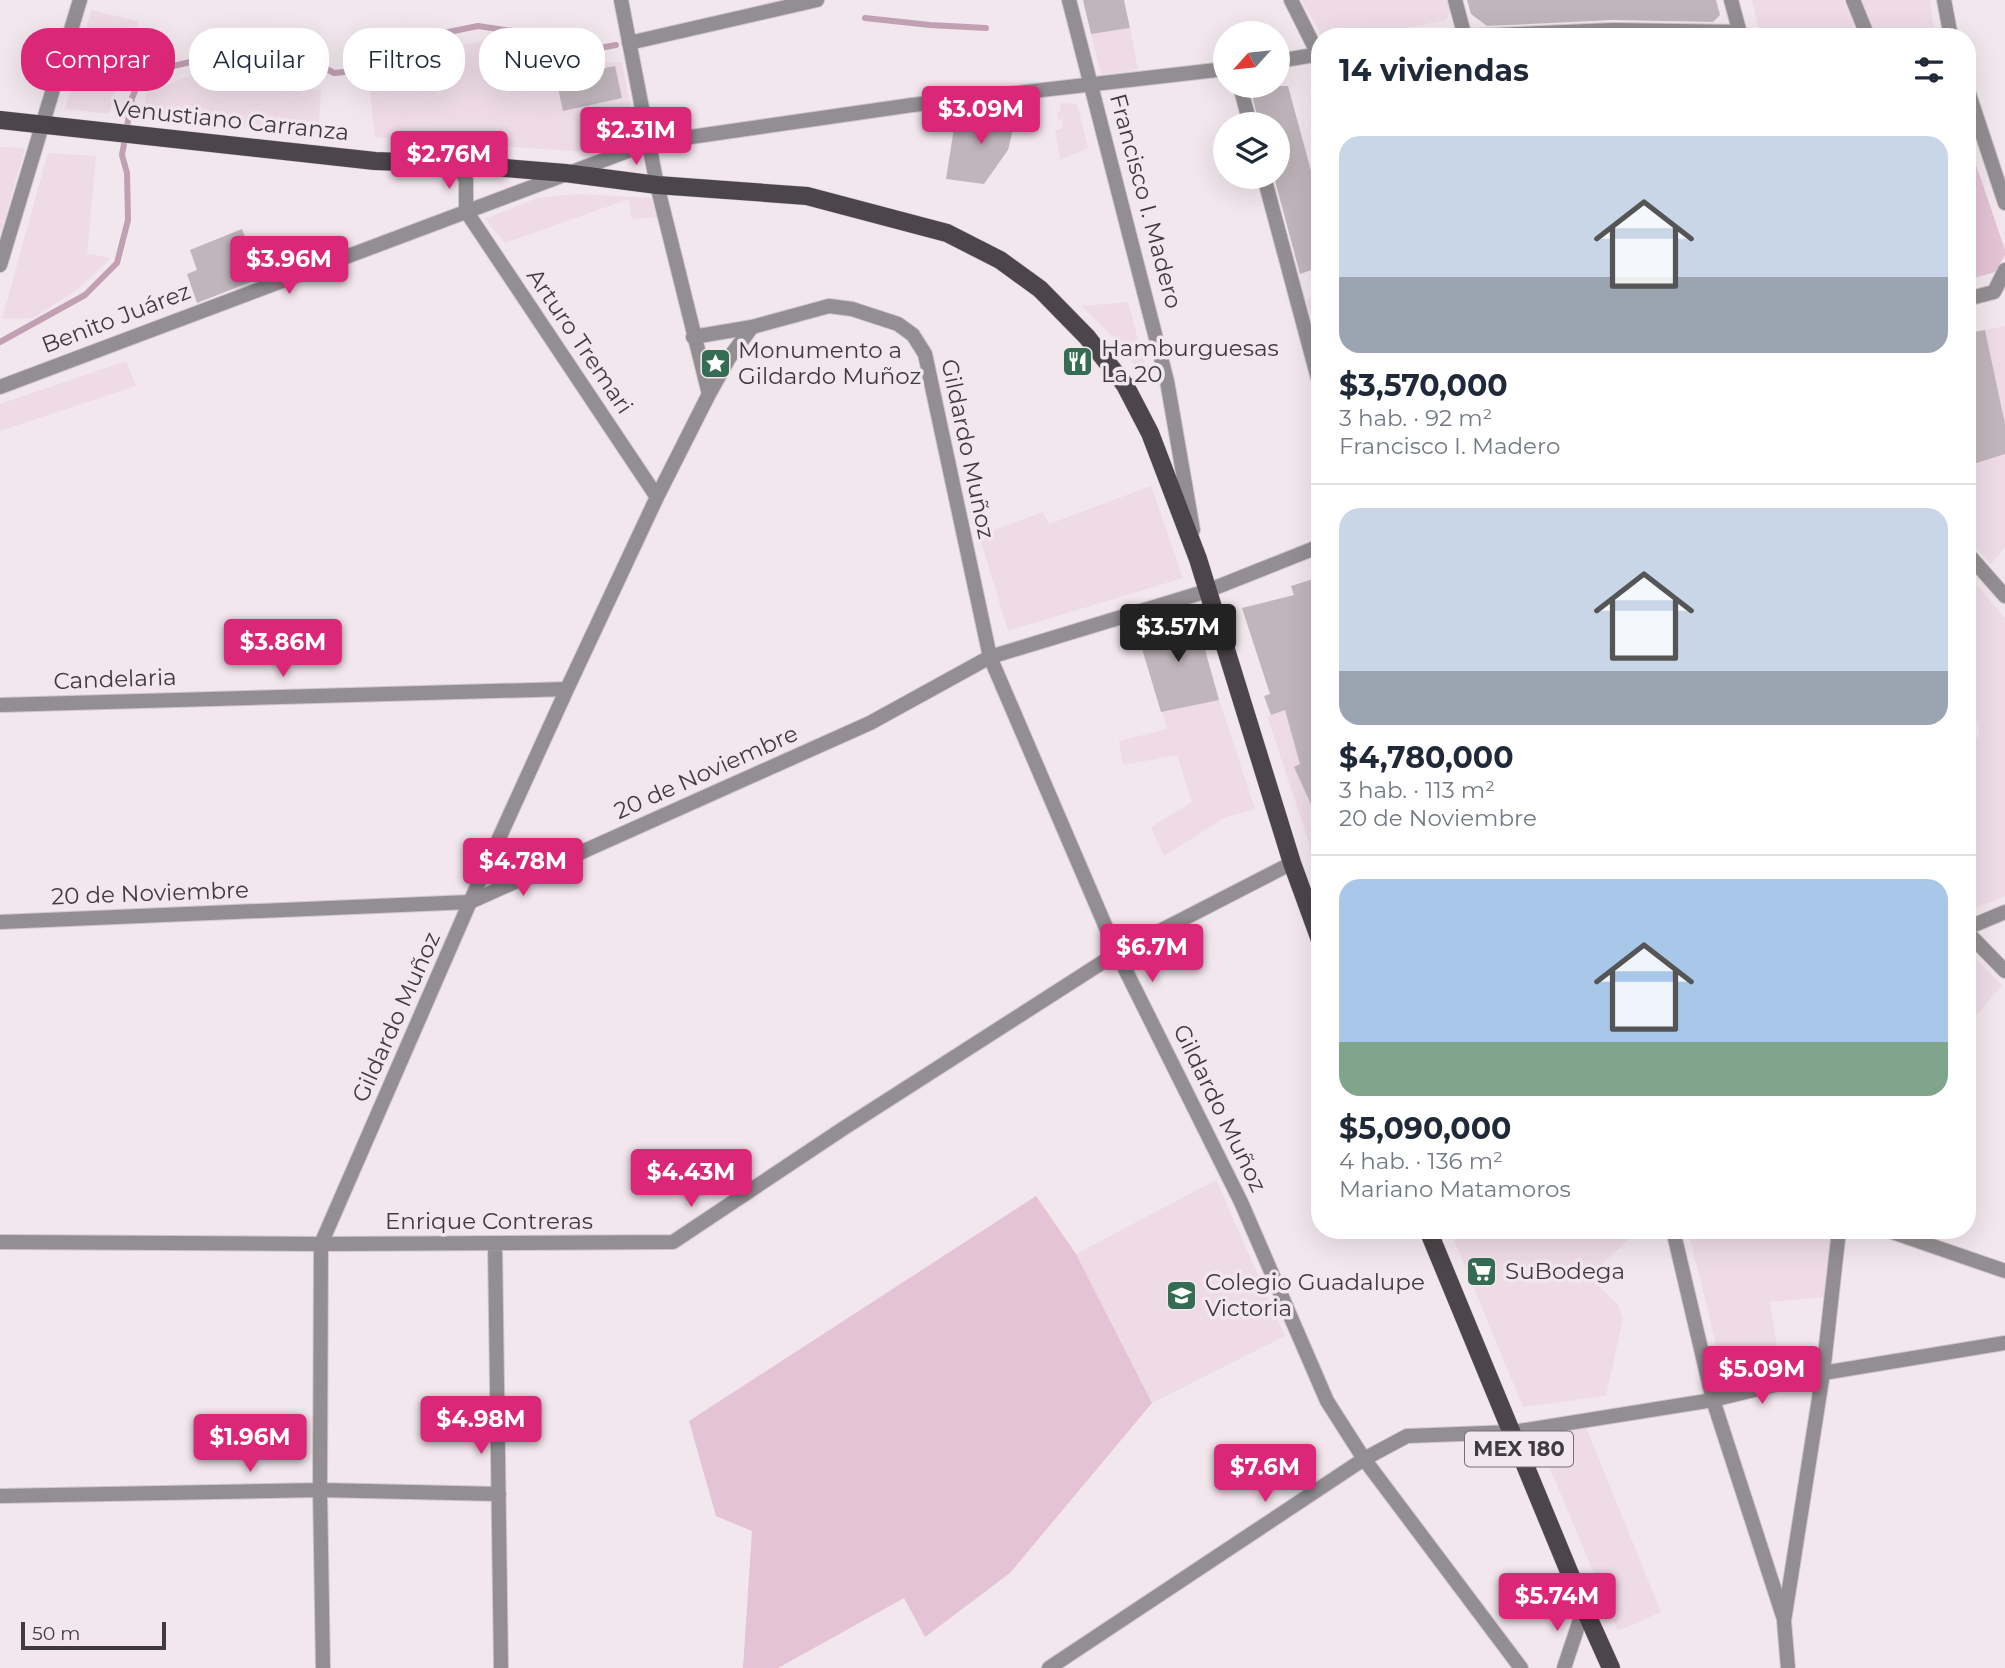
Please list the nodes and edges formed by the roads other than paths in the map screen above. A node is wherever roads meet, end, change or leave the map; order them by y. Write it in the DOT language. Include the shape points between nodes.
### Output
graph roads {
  1 [pos="80,0"];
  2 [pos="621,0"];
  3 [pos="817,0"];
  4 [pos="1069,0"];
  5 [pos="1291,0"];
  6 [pos="1455,0"];
  7 [pos="1731,0"];
  8 [pos="1853,0"];
  9 [pos="1944,0"];
  10 [pos="1462,28"];
  11 [pos="1739,28"];
  12 [pos="1864,28"];
  13 [pos="1949,28"];
  14 [pos="1311,39"];
  15 [pos="629,43"];
  16 [pos="1311,55"];
  17 [pos="1290,59"];
  18 [pos="1213,70"];
  19 [pos="1090,85"];
  20 [pos="1976,115"];
  21 [pos="0,120"];
  22 [pos="41,124"];
  23 [pos="649,142"];
  24 [pos="458,164"];
  25 [pos="565,173"];
  26 [pos="657,185"];
  27 [pos="1267,189"];
  28 [pos="2005,203"];
  29 [pos="466,211"];
  30 [pos="0,265"];
  31 [pos="2005,270"];
  32 [pos="1976,297"];
  33 [pos="752,327"];
  34 [pos="693,337"];
  35 [pos="1311,352"];
  36 [pos="0,387"];
  37 [pos="709,394"];
  38 [pos="657,497"];
  39 [pos="1311,550"];
  40 [pos="1198,559"];
  41 [pos="1976,563"];
  42 [pos="1206,591"];
  43 [pos="2005,596"];
  44 [pos="990,657"];
  45 [pos="567,689"];
  46 [pos="0,705"];
  47 [pos="1292,863"];
  48 [pos="470,902"];
  49 [pos="2005,912"];
  50 [pos="1311,915"];
  51 [pos="0,922"];
  52 [pos="1976,926"];
  53 [pos="1976,940"];
  54 [pos="1117,953"];
  55 [pos="2005,971"];
  56 [pos="1432,1239"];
  57 [pos="1675,1239"];
  58 [pos="1838,1239"];
  59 [pos="1912,1239"];
  60 [pos="0,1242"];
  61 [pos="321,1244"];
  62 [pos="495,1244"];
  63 [pos="2005,1271"];
  64 [pos="2005,1343"];
  65 [pos="1823,1373"];
  66 [pos="1713,1401"];
  67 [pos="1513,1432"];
  68 [pos="1364,1460"];
  69 [pos="320,1490"];
  70 [pos="499,1494"];
  71 [pos="0,1496"];
  72 [pos="1584,1608"];
  73 [pos="1784,1621"];
  74 [pos="323,1668"];
  75 [pos="501,1668"];
  76 [pos="1049,1668"];
  77 [pos="1521,1668"];
  78 [pos="1564,1668"];
  79 [pos="1611,1668"];
  80 [pos="1787,1668"];
  1 -- 22 [label="street"];
  2 -- 15 [label="street"];
  3 -- 15 [label="street"];
  4 -- 19 [label="street, Francisco I. Madero"];
  5 -- 14 [label="street"];
  6 -- 10 [label="street"];
  7 -- 11 [label="street"];
  8 -- 12 [label="street"];
  9 -- 13 [label="street"];
  15 -- 23 [label="street"];
  16 -- 17 [label="street"];
  18 -- 19 [label="street, Benito Juárez"];
  19 -- 23 [label="street, Benito Juárez"];
  19 -- 40 [label="street, Francisco I. Madero" via="1167,381"];
  20 -- 28 [label="street"];
  21 -- 22 [label="main road, Venustiano Carranza"];
  22 -- 24 [label="main road, Venustiano Carranza" via="375,161"];
  22 -- 30 [label="street"];
  23 -- 25 [label="street, Benito Juárez"];
  23 -- 26 [label="street"];
  24 -- 25 [label="main road, Venustiano Carranza"];
  24 -- 29 [label="street" via="466,180"];
  25 -- 26 [label="main road, Venustiano Carranza"];
  25 -- 29 [label="street, Benito Juárez"];
  26 -- 34 [label="street"];
  26 -- 40 [label="main road, Venustiano Carranza" via="807,196 947,233 1000,260 1040,289 1125,385 1150,433"];
  27 -- 35 [label="street"];
  29 -- 36 [label="street, Benito Juárez"];
  29 -- 38 [label="street, Arturo Tremari"];
  31 -- 32 [label="street" via="1994,292"];
  33 -- 34 [label="street"];
  33 -- 37 [label="street, Gildardo Muñoz"];
  33 -- 44 [label="street, Gildardo Muñoz" via="829,306 886,319 913,335 925,354"];
  34 -- 37 [label="street"];
  37 -- 38 [label="street, Gildardo Muñoz"];
  38 -- 45 [label="street, Gildardo Muñoz"];
  39 -- 42 [label="street, 20 de Noviembre"];
  40 -- 42 [label="main road, Francisco I. Madero"];
  41 -- 43 [label="street"];
  42 -- 44 [label="street, 20 de Noviembre"];
  42 -- 47 [label="main road, Francisco I. Madero"];
  44 -- 48 [label="street, 20 de Noviembre" via="870,723"];
  44 -- 54 [label="street, Gildardo Muñoz"];
  45 -- 46 [label="street, Candelaria"];
  45 -- 48 [label="street, Gildardo Muñoz"];
  47 -- 50 [label="main road, Francisco I. Madero"];
  47 -- 54 [label="street, Enrique Contreras"];
  48 -- 51 [label="street, 20 de Noviembre"];
  48 -- 61 [label="street, Gildardo Muñoz"];
  49 -- 52 [label="street"];
  53 -- 55 [label="street"];
  54 -- 62 [label="street, Enrique Contreras" via="673,1242"];
  54 -- 68 [label="street, Gildardo Muñoz" via="1241,1202 1327,1401"];
  56 -- 67 [label="main road, MEX 180"];
  57 -- 66 [label="street"];
  58 -- 65 [label="street"];
  59 -- 63 [label="street"];
  60 -- 61 [label="street, Enrique Contreras"];
  61 -- 62 [label="street, Enrique Contreras"];
  61 -- 69 [label="street, Gildardo Muñoz"];
  62 -- 70 [label="street"];
  64 -- 65 [label="street"];
  65 -- 66 [label="street"];
  65 -- 73 [label="street"];
  66 -- 67 [label="street"];
  66 -- 73 [label="street"];
  67 -- 68 [label="street" via="1408,1436"];
  67 -- 72 [label="main road, MEX 180"];
  68 -- 76 [label="street"];
  68 -- 77 [label="street, Gildardo Muñoz"];
  69 -- 70 [label="street"];
  69 -- 71 [label="street"];
  69 -- 74 [label="street, Gildardo Muñoz"];
  70 -- 75 [label="street"];
  72 -- 78 [label="street"];
  72 -- 79 [label="main road, MEX 180"];
  73 -- 80 [label="street"];
}
